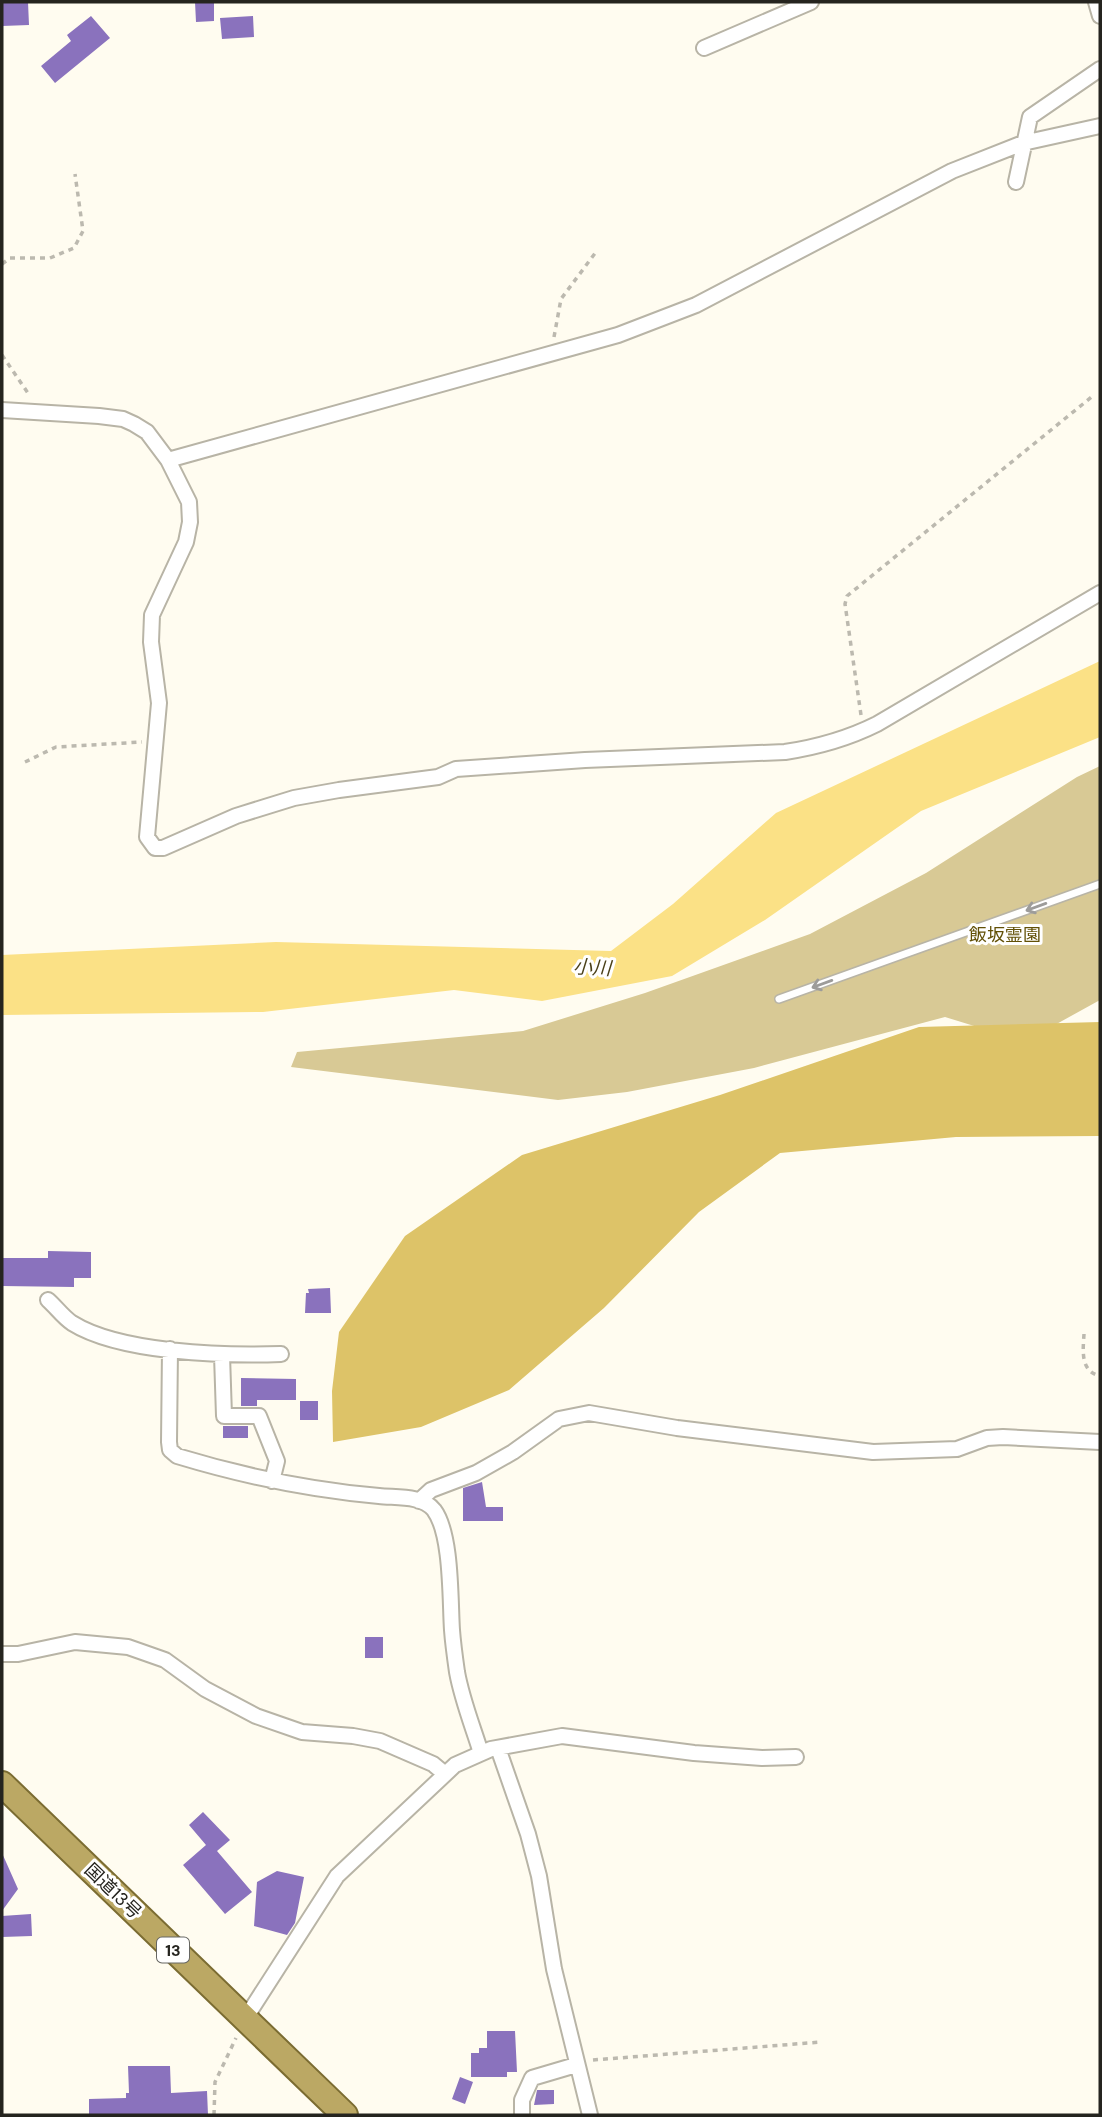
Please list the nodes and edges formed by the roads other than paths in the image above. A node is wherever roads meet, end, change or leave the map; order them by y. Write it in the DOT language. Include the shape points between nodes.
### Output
graph roads {
  1 [pos="811,2"];
  2 [pos="1096,2"];
  3 [pos="1100,16"];
  4 [pos="704,48"];
  5 [pos="1100,69"];
  6 [pos="1100,126"];
  7 [pos="1023,143"];
  8 [pos="1016,182"];
  9 [pos="2,410"];
  10 [pos="168,460"];
  11 [pos="1100,593"];
  12 [pos="1100,884"];
  13 [pos="779,999"];
  14 [pos="48,1300"];
  15 [pos="170,1349"];
  16 [pos="281,1354"];
  17 [pos="222,1355"];
  18 [pos="1100,1442"];
  19 [pos="272,1481"];
  20 [pos="419,1501"];
  21 [pos="2,1654"];
  22 [pos="498,1748"];
  23 [pos="481,1753"];
  24 [pos="796,1758"];
  25 [pos="445,1773"];
  26 [pos="2,1784"];
  27 [pos="246,2019"];
  28 [pos="575,2063"];
  29 [pos="345,2115"];
  30 [pos="522,2115"];
  31 [pos="590,2115"];
  1 -- 4 [label="street"];
  2 -- 3 [label="street"];
  5 -- 7 [label="street" via="1030,117"];
  6 -- 7 [label="street"];
  7 -- 8 [label="street"];
  7 -- 10 [label="street" via="951,171 696,305 618,335"];
  9 -- 10 [label="street" via="123,419 147,432"];
  10 -- 11 [label="street" via="189,502 190,522 186,542 152,615 159,704 147,837 155,848 294,798 438,777 456,769 813,748 864,730"];
  12 -- 13 [label="lane, one-way"];
  14 -- 15 [label="street" via="70,1322 89,1331"];
  15 -- 17 [label="street"];
  15 -- 19 [label="street" via="170,1450 177,1456"];
  16 -- 17 [label="street"];
  17 -- 19 [label="street" via="224,1416 259,1416 277,1461"];
  18 -- 20 [label="street" via="1003,1437 957,1450 873,1452 589,1413 559,1419 504,1457 431,1490"];
  19 -- 20 [label="street"];
  20 -- 23 [label="street" via="435,1512 442,1529 458,1675"];
  21 -- 25 [label="street" via="75,1642 128,1647 164,1660 256,1716 302,1732 380,1741"];
  22 -- 23 [label="street"];
  22 -- 24 [label="street" via="562,1736 694,1753"];
  22 -- 28 [label="street" via="539,1875"];
  23 -- 25 [label="street"];
  25 -- 27 [label="street" via="337,1876"];
  26 -- 27 [label="highway, 国道13号 / 13"];
  27 -- 29 [label="highway, 国道13号 / 13"];
  28 -- 30 [label="street" via="532,2078 522,2100"];
  28 -- 31 [label="street"];
}
